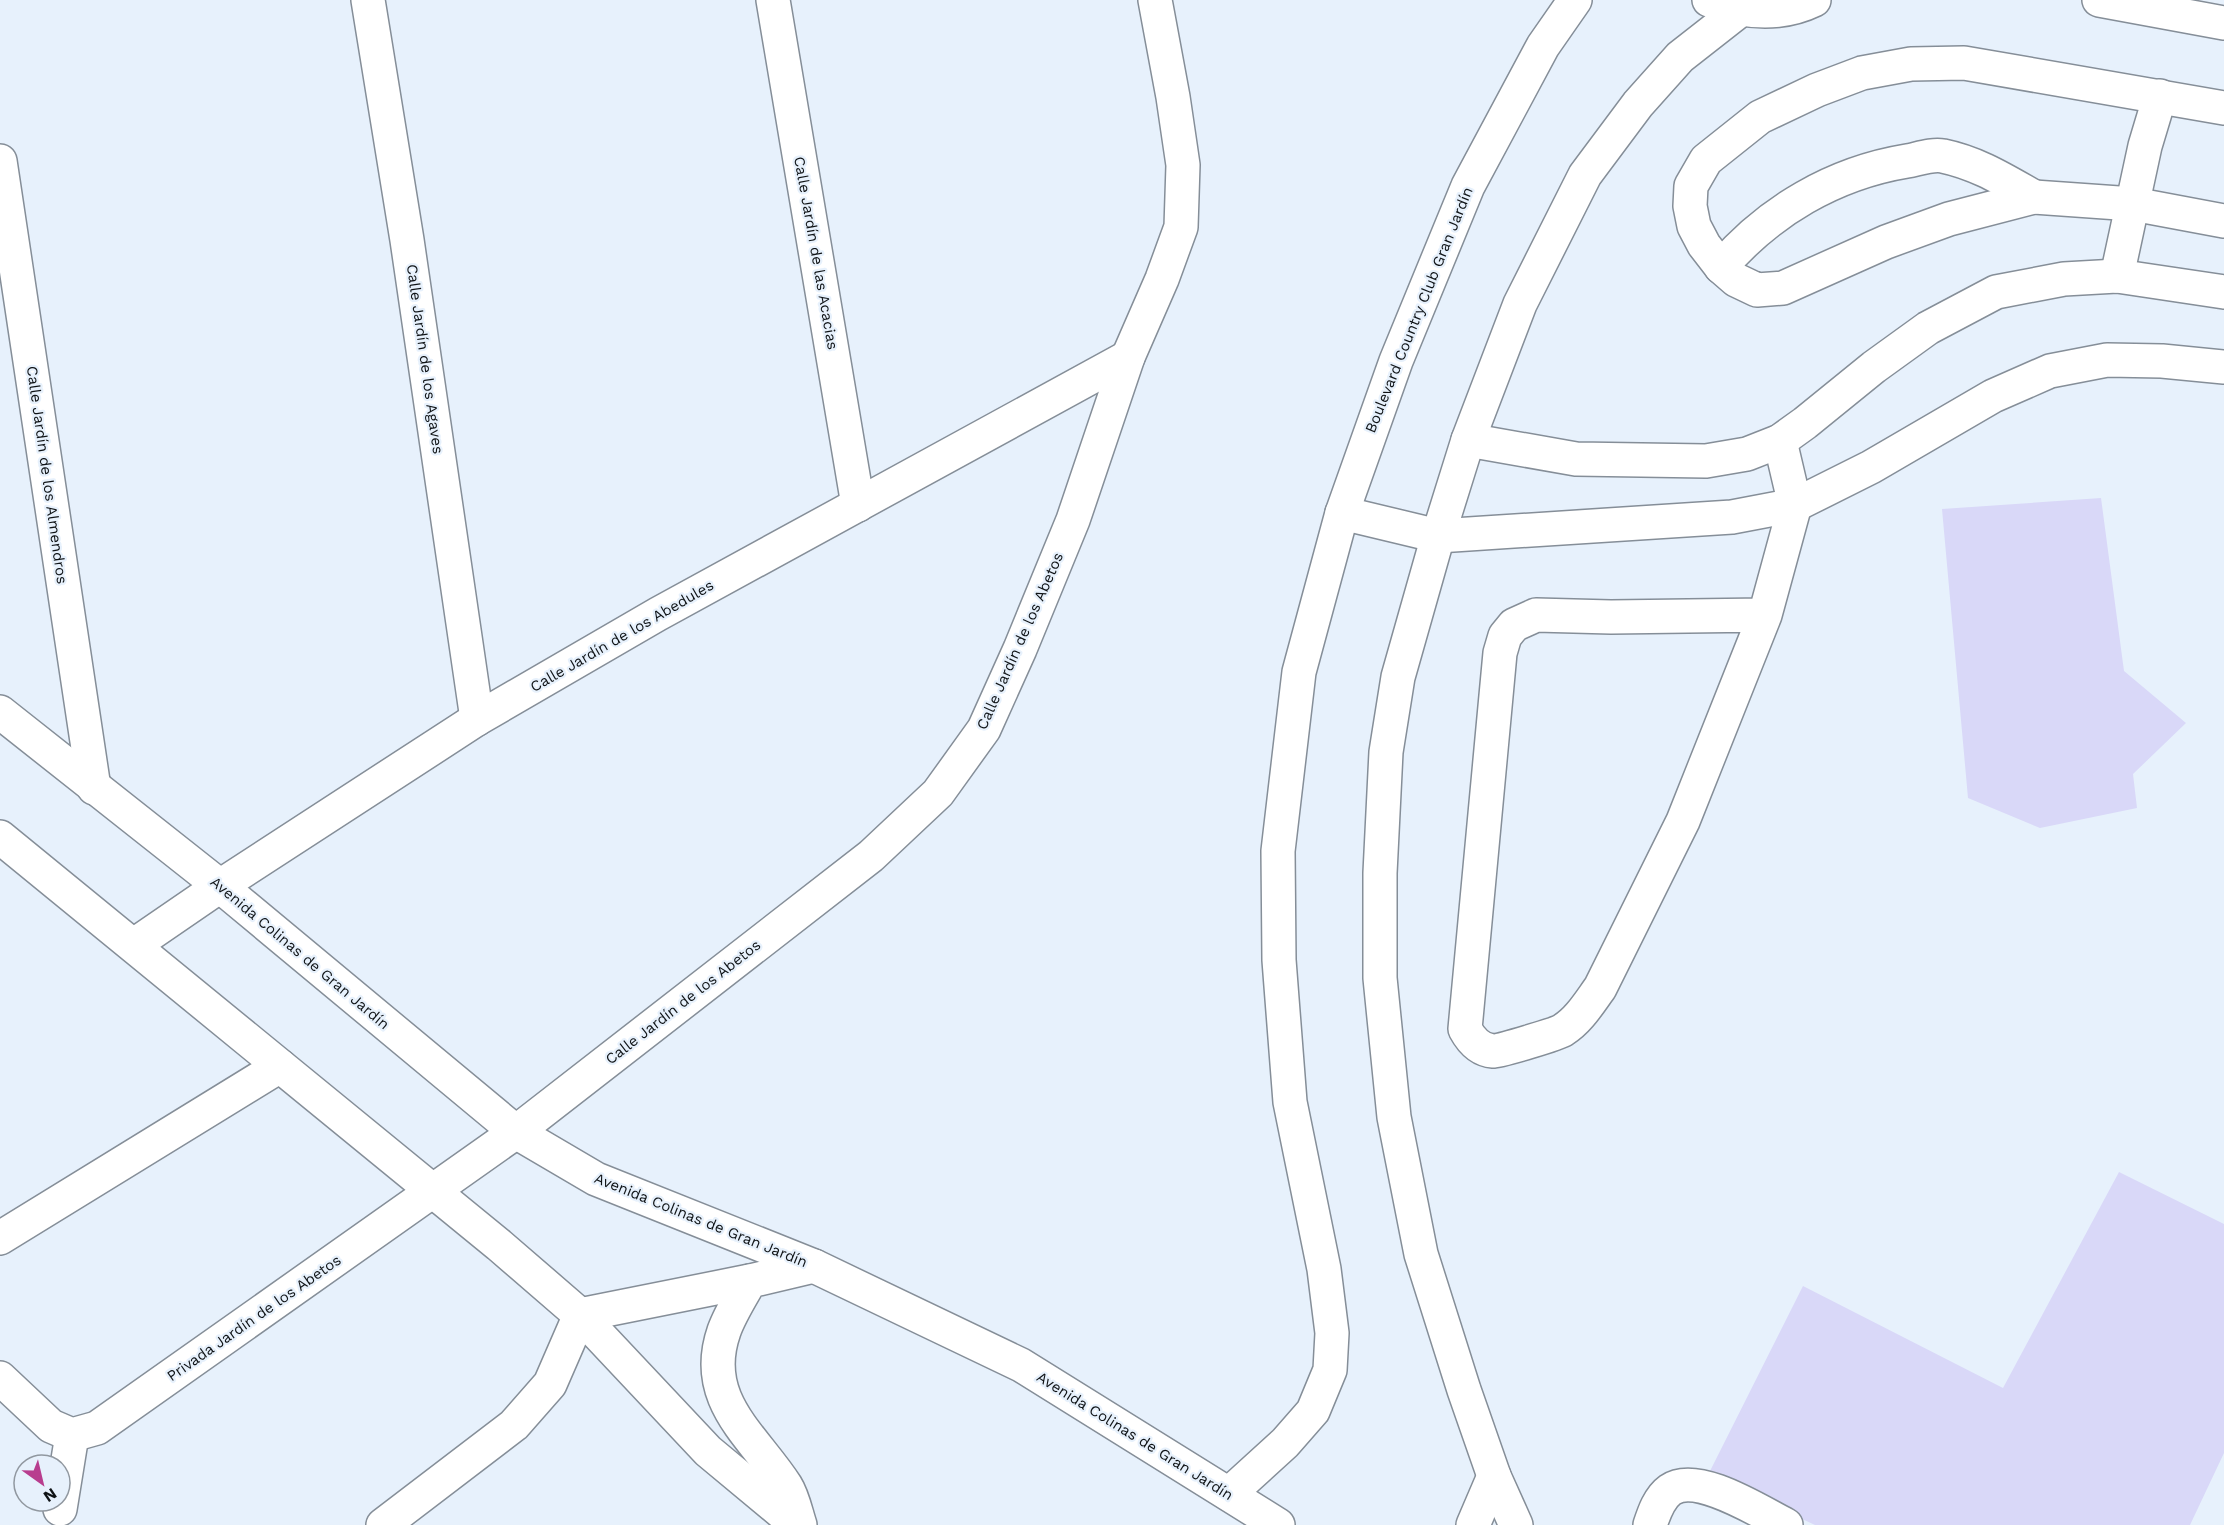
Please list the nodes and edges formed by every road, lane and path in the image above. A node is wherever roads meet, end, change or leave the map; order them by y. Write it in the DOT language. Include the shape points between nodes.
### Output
graph roads {
  1 [pos="368,0"];
  2 [pos="773,0"];
  3 [pos="1155,0"];
  4 [pos="1575,0"];
  5 [pos="1814,0"];
  6 [pos="2099,0"];
  7 [pos="1724,5"];
  8 [pos="2187,8"];
  9 [pos="2224,23"];
  10 [pos="2160,96"];
  11 [pos="2224,108"];
  12 [pos="0,161"];
  13 [pos="2034,197"];
  14 [pos="2133,204"];
  15 [pos="2224,221"];
  16 [pos="1721,267"];
  17 [pos="2117,276"];
  18 [pos="2224,292"];
  19 [pos="1128,357"];
  20 [pos="2224,367"];
  21 [pos="1468,440"];
  22 [pos="1780,441"];
  23 [pos="858,505"];
  24 [pos="1795,505"];
  25 [pos="1342,513"];
  26 [pos="1438,536"];
  27 [pos="1765,615"];
  28 [pos="0,712"];
  29 [pos="477,719"];
  30 [pos="94,788"];
  31 [pos="0,837"];
  32 [pos="220,886"];
  33 [pos="134,945"];
  34 [pos="280,1066"];
  35 [pos="516,1132"];
  36 [pos="433,1192"];
  37 [pos="0,1238"];
  38 [pos="814,1266"];
  39 [pos="750,1281"];
  40 [pos="580,1315"];
  41 [pos="0,1378"];
  42 [pos="72,1435"];
  43 [pos="69,1453"];
  44 [pos="1494,1476"];
  45 [pos="1229,1494"];
  46 [pos="383,1525"];
  47 [pos="798,1525"];
  48 [pos="1278,1525"];
  49 [pos="1473,1525"];
  50 [pos="1516,1525"];
  51 [pos="1650,1525"];
  52 [pos="1786,1525"];
  1 -- 29 [label="street, Calle Jardín de los Agaves"];
  2 -- 23 [label="street, Calle Jardín de las Acacias"];
  3 -- 19 [label="street, Calle Jardín de los Abetos" via="1183,165 1180,227"];
  4 -- 25 [label="street, Boulevard Country Club Gran Jardín" via="1543,46 1468,186 1396,360"];
  5 -- 7 [label="street" via="1764,13"];
  6 -- 8 [label="street"];
  7 -- 21 [label="street" via="1638,104 1585,175 1520,304"];
  8 -- 9 [label="street"];
  10 -- 11 [label="street"];
  10 -- 14 [label="street"];
  10 -- 16 [label="street" via="1964,63 1911,64 1862,73 1817,90 1760,117 1706,160 1691,186 1694,226"];
  12 -- 30 [label="street, Calle Jardín de los Almendros"];
  13 -- 14 [label="street"];
  13 -- 16 [label="street" via="1949,219 1784,288 1757,290"];
  13 -- 16 [label="street" via="1980,166 1940,155 1878,166 1821,187 1777,215 1742,243"];
  14 -- 15 [label="street"];
  14 -- 17 [label="street"];
  17 -- 18 [label="street"];
  17 -- 22 [label="street" via="2064,279 1996,292 1928,328"];
  19 -- 23 [label="street, Calle Jardín de los Abedules"];
  19 -- 35 [label="street, Calle Jardín de los Abetos" via="1073,520 1020,649 984,729 938,793 871,856"];
  20 -- 24 [label="street" via="2107,360 2050,371 1993,396 1871,467"];
  21 -- 22 [label="street" via="1576,459 1706,461 1748,454"];
  21 -- 26 [label="street"];
  22 -- 24 [label="street"];
  23 -- 29 [label="street, Calle Jardín de los Abedules"];
  24 -- 26 [label="street" via="1732,517"];
  24 -- 27 [label="street"];
  25 -- 26 [label="street"];
  25 -- 45 [label="street, Boulevard Country Club Gran Jardín" via="1299,672 1278,851 1279,960 1290,1102 1324,1269 1332,1333 1330,1370 1313,1411 1285,1443"];
  26 -- 44 [label="street" via="1398,677 1386,752 1380,978 1394,1117 1421,1254"];
  27 -- 27 [label="street" via="1683,821 1600,988 1582,1013 1562,1031 1494,1051 1481,1048 1465,1029 1500,653 1505,636 1514,625 1536,615"];
  28 -- 30 [label="street, Avenida Colinas de Gran Jardín"];
  29 -- 32 [label="street, Calle Jardín de los Abedules"];
  30 -- 32 [label="street, Avenida Colinas de Gran Jardín"];
  31 -- 33 [label="street"];
  32 -- 33 [label="street, Calle Jardín de los Abedules"];
  32 -- 35 [label="street, Avenida Colinas de Gran Jardín"];
  33 -- 34 [label="street"];
  34 -- 36 [label="street"];
  34 -- 37 [label="street"];
  35 -- 36 [label="street, Calle Jardín de los Abetos"];
  35 -- 38 [label="street, Avenida Colinas de Gran Jardín" via="596,1179"];
  36 -- 40 [label="street"];
  36 -- 42 [label="street, Privada Jardín de los Abetos" via="97,1428"];
  38 -- 39 [label="street"];
  38 -- 45 [label="street, Avenida Colinas de Gran Jardín" via="1021,1365"];
  39 -- 40 [label="street"];
  39 -- 47 [label="street" via="724,1331 717,1363 724,1399 787,1487"];
  40 -- 46 [label="street" via="550,1384 514,1425"];
  40 -- 47 [label="street" via="708,1451"];
  41 -- 42 [label="street" via="51,1425"];
  42 -- 43 [label="street"];
  44 -- 49 [label="street"];
  44 -- 50 [label="street"];
  45 -- 48 [label="street, Avenida Colinas de Gran Jardín"];
  51 -- 52 [label="street" via="1656,1508 1671,1489 1690,1484 1711,1488"];
}
